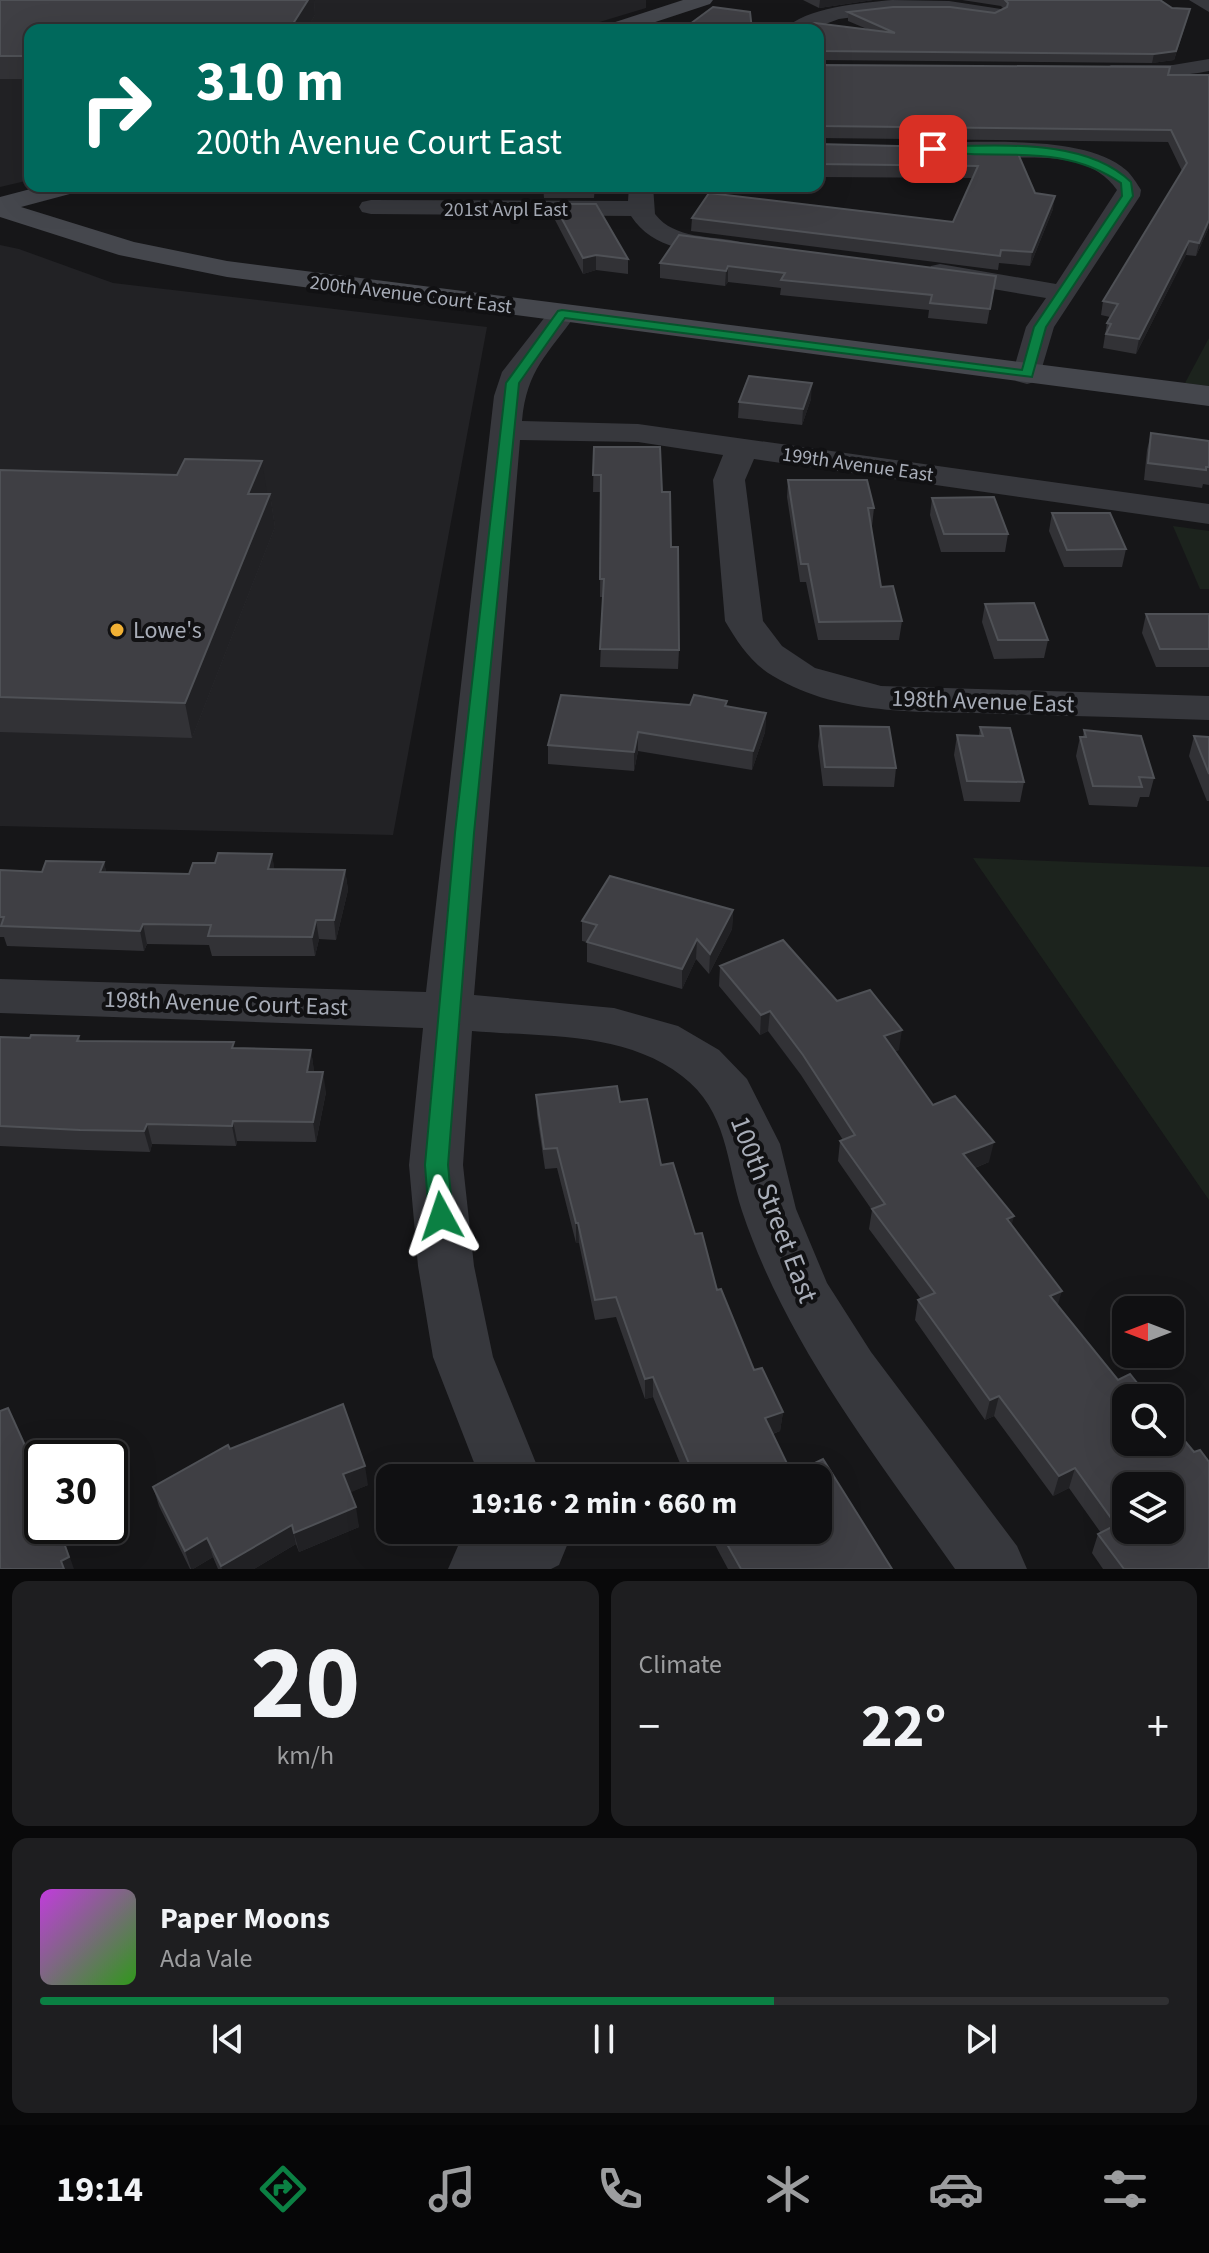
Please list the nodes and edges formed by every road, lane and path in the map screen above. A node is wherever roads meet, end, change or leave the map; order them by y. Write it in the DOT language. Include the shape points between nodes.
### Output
graph roads {
  1 [pos="1198,0"];
  2 [pos="693,1"];
  3 [pos="1209,6"];
  4 [pos="994,13"];
  5 [pos="627,24"];
  6 [pos="806,24"];
  7 [pos="1209,65"];
  8 [pos="1088,71"];
  9 [pos="942,149"];
  10 [pos="51,192"];
  11 [pos="641,198"];
  12 [pos="0,207"];
  13 [pos="371,207"];
  14 [pos="0,233"];
  15 [pos="103,242"];
  16 [pos="751,250"];
  17 [pos="918,270"];
  18 [pos="1063,293"];
  19 [pos="562,314"];
  20 [pos="1027,375"];
  21 [pos="1209,396"];
  22 [pos="506,430"];
  23 [pos="742,448"];
  24 [pos="1209,514"];
  25 [pos="1209,708"];
  26 [pos="0,996"];
  27 [pos="452,1011"];
  28 [pos="505,1464"];
  29 [pos="994,1569"];
  1 -- 3 [label="street"];
  2 -- 5 [label="main road"];
  4 -- 6 [label="street" via="956,7 866,8"];
  7 -- 8 [label="street" via="1173,71"];
  9 -- 18 [label="street" via="1043,152 1103,166 1126,182 1128,196"];
  10 -- 12 [label="main road"];
  11 -- 13 [label="street, 201st Avpl East"];
  11 -- 16 [label="street" via="644,218 665,234"];
  12 -- 15 [label="main road, 200th Avenue Court East"];
  14 -- 15 [label="main road"];
  15 -- 19 [label="main road, 200th Avenue Court East" via="227,269"];
  17 -- 18 [label="street"];
  18 -- 20 [label="street" via="1040,327"];
  19 -- 20 [label="main road, 200th Avenue Court East"];
  19 -- 22 [label="street" via="517,372"];
  20 -- 21 [label="main road, 200th Avenue Court East"];
  22 -- 23 [label="street, 199th Avenue East" via="616,431"];
  22 -- 27 [label="street" via="464,833"];
  23 -- 24 [label="street, 199th Avenue East"];
  23 -- 25 [label="street, 198th Avenue East" via="729,480 744,621 767,655 805,679 881,698"];
  26 -- 27 [label="street, 198th Avenue Court East"];
  27 -- 28 [label="street" via="436,1165 446,1266 463,1357"];
  27 -- 29 [label="street, 100th Street East" via="614,1026 660,1039 701,1063 729,1093 754,1144 769,1209 804,1295 850,1371"];
}
